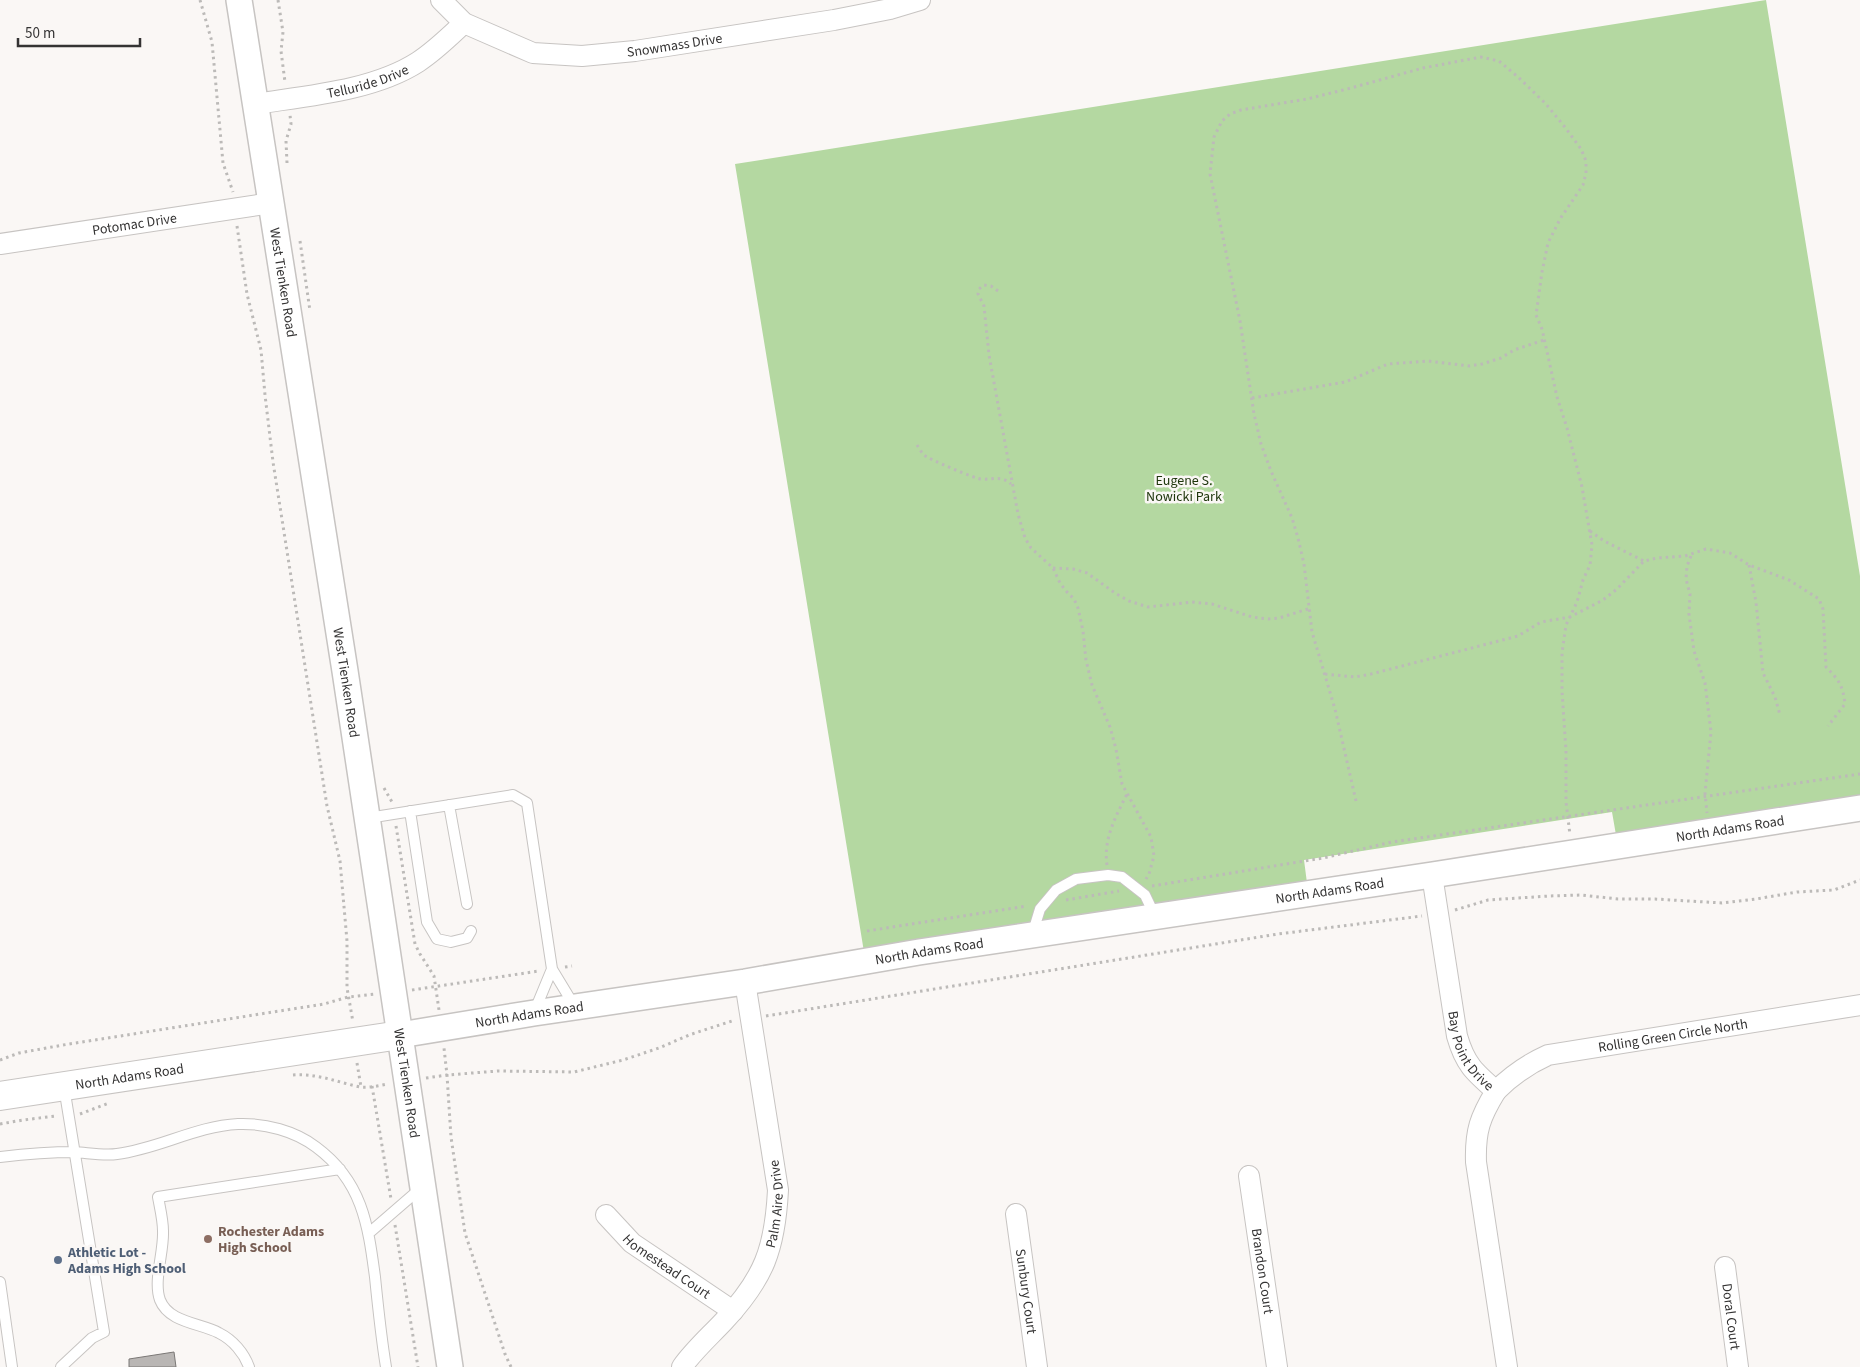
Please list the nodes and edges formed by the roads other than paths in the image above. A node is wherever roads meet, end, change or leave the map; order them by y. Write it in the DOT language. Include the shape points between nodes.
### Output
graph roads {
  1 [pos="239,0"];
  2 [pos="441,0"];
  3 [pos="920,0"];
  4 [pos="464,22"];
  5 [pos="255,104"];
  6 [pos="271,203"];
  7 [pos="0,244"];
  8 [pos="450,805"];
  9 [pos="1860,808"];
  10 [pos="410,812"];
  11 [pos="367,818"];
  12 [pos="1432,875"];
  13 [pos="467,904"];
  14 [pos="1156,917"];
  15 [pos="471,931"];
  16 [pos="1032,936"];
  17 [pos="552,970"];
  18 [pos="745,982"];
  19 [pos="1860,1005"];
  20 [pos="575,1007"];
  21 [pos="534,1013"];
  22 [pos="400,1035"];
  23 [pos="64,1087"];
  24 [pos="1496,1091"];
  25 [pos="0,1096"];
  26 [pos="75,1152"];
  27 [pos="0,1157"];
  28 [pos="340,1169"];
  29 [pos="1249,1176"];
  30 [pos="423,1186"];
  31 [pos="1016,1214"];
  32 [pos="606,1215"];
  33 [pos="369,1233"];
  34 [pos="1725,1267"];
  35 [pos="0,1282"];
  36 [pos="733,1312"];
  37 [pos="12,1367"];
  38 [pos="61,1367"];
  39 [pos="249,1367"];
  40 [pos="386,1367"];
  41 [pos="450,1367"];
  42 [pos="682,1367"];
  43 [pos="1037,1367"];
  44 [pos="1277,1367"];
  45 [pos="1507,1367"];
  46 [pos="1738,1367"];
  1 -- 5 [label="street, West Tienken Road"];
  2 -- 4 [label="street, Snowmass Drive"];
  3 -- 4 [label="street, Snowmass Drive" via="834,20 582,56 533,53"];
  4 -- 5 [label="street, Telluride Drive" via="437,49 416,64 385,78"];
  5 -- 6 [label="street, West Tienken Road"];
  6 -- 7 [label="street, Potomac Drive"];
  6 -- 11 [label="street, West Tienken Road"];
  8 -- 10 [label="lane"];
  8 -- 13 [label="lane"];
  8 -- 17 [label="lane" via="513,795 527,803"];
  9 -- 12 [label="street, North Adams Road"];
  10 -- 11 [label="lane"];
  10 -- 15 [label="lane" via="427,922 437,939 451,942 467,938"];
  11 -- 22 [label="street, West Tienken Road"];
  12 -- 14 [label="street, North Adams Road"];
  12 -- 24 [label="street, Bay Point Drive" via="1462,1054 1475,1073"];
  14 -- 16 [label="street, North Adams Road"];
  14 -- 16 [label="lane" via="1145,895 1122,877 1108,875 1076,879 1056,890 1040,909"];
  16 -- 18 [label="street, North Adams Road"];
  17 -- 20 [label="lane"];
  17 -- 21 [label="lane"];
  18 -- 20 [label="street, North Adams Road"];
  18 -- 36 [label="street, Palm Aire Drive" via="778,1190 776,1223 769,1252 758,1277"];
  19 -- 24 [label="street, Rolling Green Circle North" via="1548,1055 1528,1064"];
  20 -- 21 [label="street, North Adams Road"];
  21 -- 22 [label="street, North Adams Road"];
  22 -- 23 [label="main road, North Adams Road"];
  22 -- 30 [label="street, West Tienken Road"];
  23 -- 25 [label="main road, North Adams Road"];
  23 -- 26 [label="lane"];
  24 -- 45 [label="street, Bay Point Drive" via="1483,1113 1476,1141 1476,1162"];
  26 -- 27 [label="lane"];
  26 -- 28 [label="lane" via="116,1154 212,1128 255,1124 306,1140"];
  26 -- 38 [label="lane" via="104,1332 92,1338"];
  28 -- 33 [label="lane" via="358,1198"];
  28 -- 39 [label="lane" via="158,1197 163,1231 160,1300 172,1315 220,1333 231,1341 241,1351"];
  29 -- 44 [label="street, Brandon Court"];
  30 -- 33 [label="lane"];
  30 -- 41 [label="street, West Tienken Road"];
  31 -- 43 [label="street, Sunbury Court"];
  32 -- 36 [label="street, Homestead Court" via="632,1243"];
  33 -- 40 [label="lane"];
  34 -- 46 [label="street, Doral Court"];
  35 -- 37 [label="lane"];
  36 -- 42 [label="street, Palm Aire Drive"];
}
